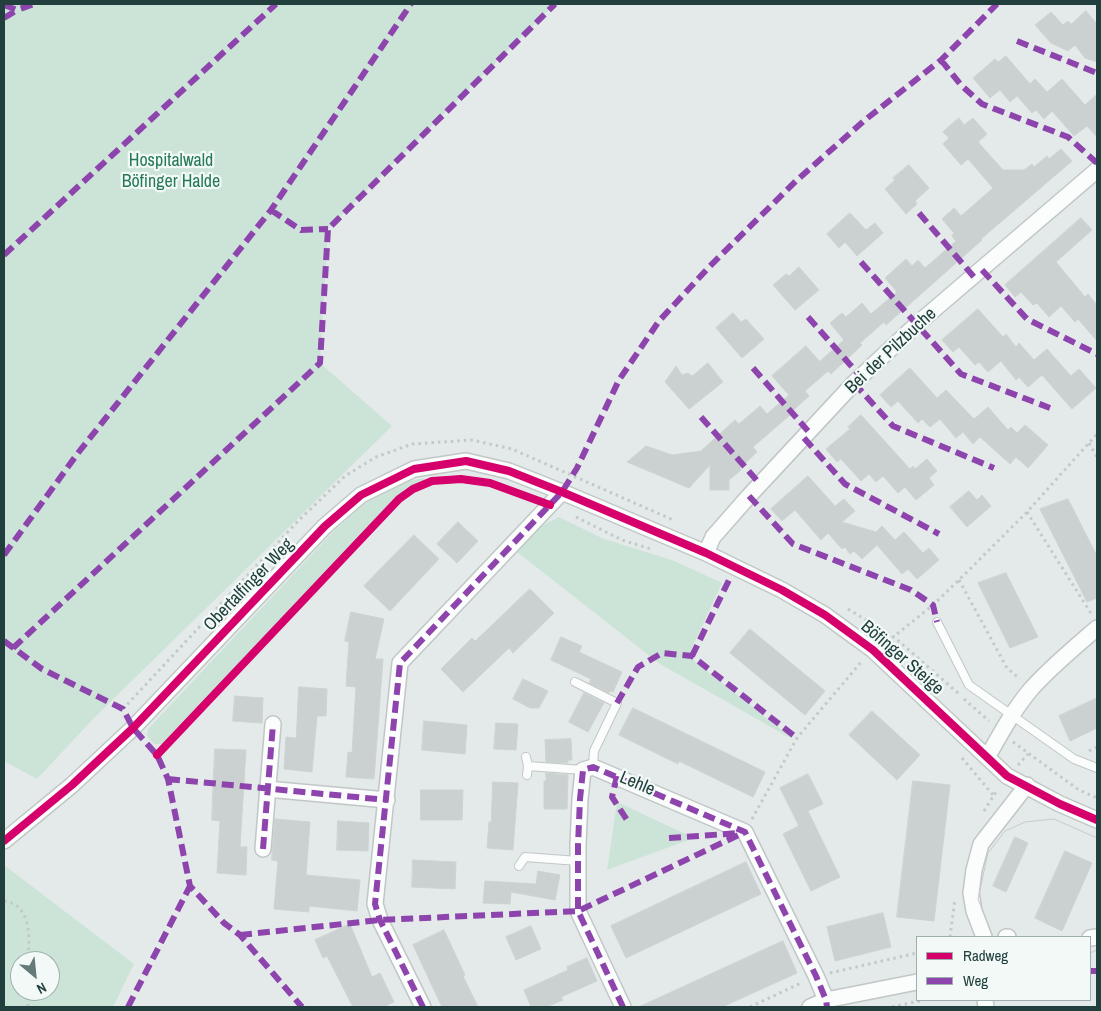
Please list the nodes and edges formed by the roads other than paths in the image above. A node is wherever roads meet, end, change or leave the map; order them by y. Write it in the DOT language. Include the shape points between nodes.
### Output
graph roads {
  1 [pos="1097,170"];
  2 [pos="562,492"];
  3 [pos="706,553"];
  4 [pos="937,622"];
  5 [pos="1097,628"];
  6 [pos="575,682"];
  7 [pos="1012,715"];
  8 [pos="273,724"];
  9 [pos="988,756"];
  10 [pos="526,757"];
  11 [pos="588,768"];
  12 [pos="1097,768"];
  13 [pos="1027,785"];
  14 [pos="267,789"];
  15 [pos="387,800"];
  16 [pos="1097,820"];
  17 [pos="4,841"];
  18 [pos="263,849"];
  19 [pos="578,861"];
  20 [pos="519,866"];
  21 [pos="984,936"];
  22 [pos="916,982"];
  23 [pos="827,1004"];
  24 [pos="423,1007"];
  25 [pos="623,1007"];
  26 [pos="810,1007"];
  1 -- 3 [label="street, Bei der Pilzbuche" via="916,325 854,383 713,537"];
  2 -- 3 [label="street, Böfinger Steige"];
  2 -- 15 [label="street" via="400,663"];
  2 -- 17 [label="street, Obertalfinger Weg" via="508,471 466,461 414,469 361,495 325,526 133,728 72,785"];
  3 -- 9 [label="street, Böfinger Steige" via="782,590 825,615 874,650"];
  4 -- 7 [label="lane" via="969,685"];
  5 -- 7 [label="street" via="1060,660"];
  6 -- 11 [label="lane" via="617,703"];
  7 -- 9 [label="street"];
  7 -- 12 [label="lane" via="1074,759"];
  8 -- 14 [label="street"];
  9 -- 13 [label="street, Böfinger Steige" via="1008,776"];
  10 -- 11 [label="lane" via="527,771"];
  11 -- 19 [label="street" via="580,799"];
  11 -- 23 [label="street, Lehle" via="745,832"];
  13 -- 16 [label="street, Böfinger Steige"];
  13 -- 21 [label="street" via="981,844 971,893"];
  14 -- 15 [label="street"];
  14 -- 18 [label="street"];
  15 -- 24 [label="street" via="375,904"];
  19 -- 20 [label="lane" via="525,857"];
  19 -- 25 [label="street" via="578,911"];
  22 -- 23 [label="street"];
  23 -- 26 [label="street"];
}
